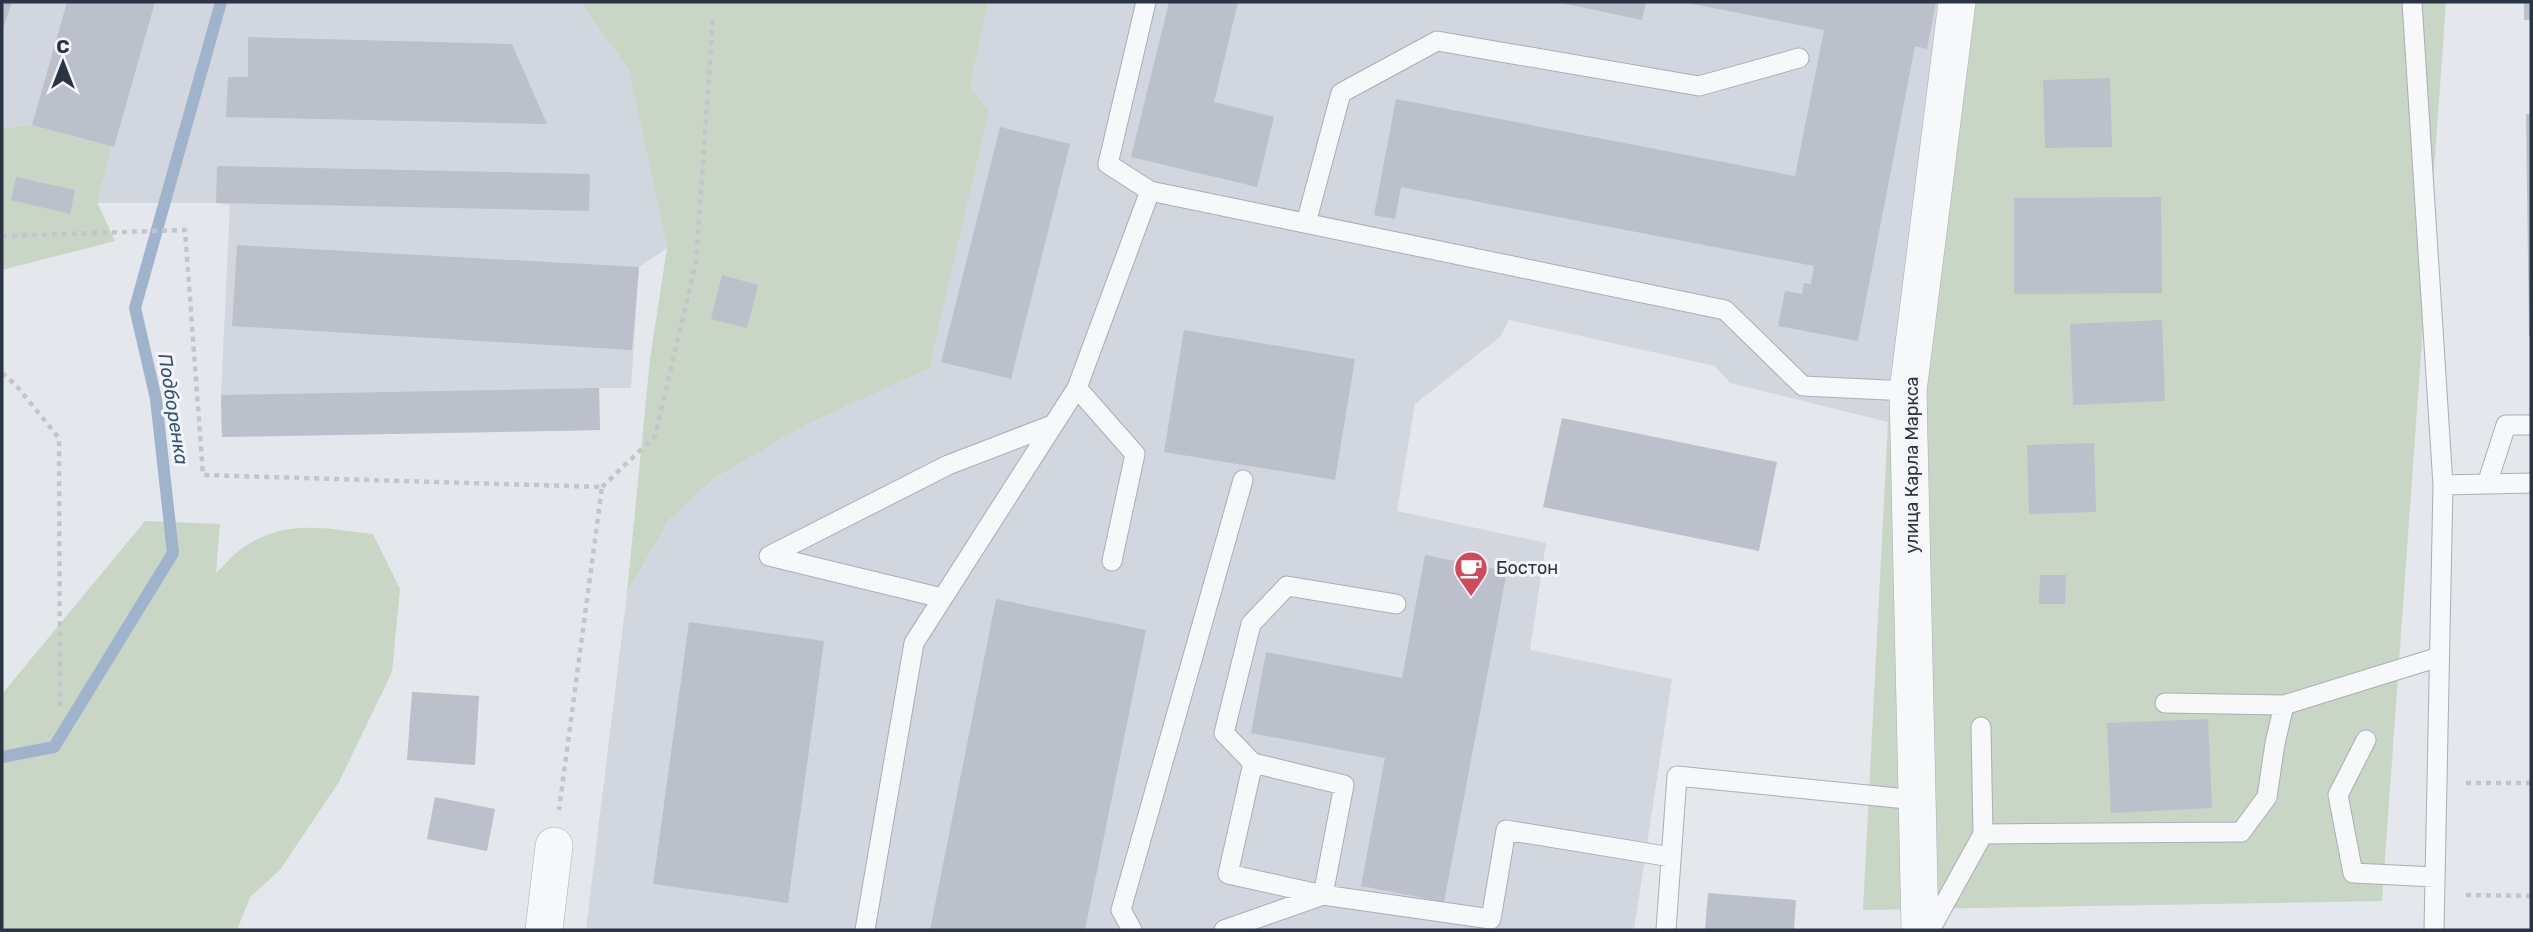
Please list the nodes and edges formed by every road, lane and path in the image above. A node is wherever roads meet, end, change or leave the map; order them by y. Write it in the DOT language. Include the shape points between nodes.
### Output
graph roads {
  1 [pos="1146,2"];
  2 [pos="1957,2"];
  3 [pos="2412,2"];
  4 [pos="713,19"];
  5 [pos="1799,58"];
  6 [pos="1150,191"];
  7 [pos="1306,223"];
  8 [pos="2,236"];
  9 [pos="2,373"];
  10 [pos="1077,388"];
  11 [pos="1909,391"];
  12 [pos="1052,425"];
  13 [pos="2531,425"];
  14 [pos="1244,480"];
  15 [pos="2531,483"];
  16 [pos="2487,484"];
  17 [pos="2443,485"];
  18 [pos="602,487"];
  19 [pos="1112,561"];
  20 [pos="942,598"];
  21 [pos="1396,604"];
  22 [pos="2439,657"];
  23 [pos="2165,703"];
  24 [pos="2284,705"];
  25 [pos="61,710"];
  26 [pos="1981,727"];
  27 [pos="2366,740"];
  28 [pos="1252,763"];
  29 [pos="2437,783"];
  30 [pos="2531,783"];
  31 [pos="1917,800"];
  32 [pos="1983,834"];
  33 [pos="554,846"];
  34 [pos="1671,858"];
  35 [pos="2435,885"];
  36 [pos="1323,895"];
  37 [pos="2531,896"];
  38 [pos="544,930"];
  39 [pos="865,930"];
  40 [pos="1132,930"];
  41 [pos="1224,930"];
  42 [pos="1666,930"];
  43 [pos="1920,930"];
  44 [pos="1930,930"];
  45 [pos="2434,930"];
  1 -- 6 [label="lane" via="1108,164"];
  2 -- 11 [label="street, улица Карла Маркса"];
  3 -- 17 [label="lane"];
  4 -- 18 [label="path" via="696,262 655,436"];
  5 -- 7 [label="lane" via="1699,86 1437,41 1341,93"];
  6 -- 7 [label="lane"];
  6 -- 10 [label="lane"];
  7 -- 11 [label="lane" via="1725,310 1803,386"];
  8 -- 18 [label="path" via="185,230 203,475"];
  9 -- 25 [label="path" via="59,439"];
  10 -- 12 [label="lane"];
  10 -- 19 [label="lane" via="1135,454"];
  11 -- 31 [label="street, улица Карла Маркса"];
  12 -- 20 [label="lane"];
  12 -- 20 [label="lane" via="948,465 769,556"];
  13 -- 16 [label="lane" via="2506,425"];
  14 -- 40 [label="lane" via="1121,910"];
  15 -- 16 [label="lane"];
  16 -- 17 [label="lane"];
  17 -- 22 [label="lane"];
  18 -- 33 [label="path"];
  20 -- 39 [label="lane" via="914,643"];
  21 -- 28 [label="lane" via="1287,586 1251,624 1224,733"];
  22 -- 24 [label="lane"];
  22 -- 29 [label="lane"];
  23 -- 24 [label="lane"];
  24 -- 32 [label="lane" via="2267,797 2241,832"];
  26 -- 32 [label="lane"];
  27 -- 35 [label="lane" via="2338,795 2353,873"];
  28 -- 36 [label="lane" via="1345,785"];
  28 -- 36 [label="lane" via="1228,874"];
  29 -- 30 [label="path"];
  29 -- 35 [label="lane"];
  31 -- 34 [label="lane" via="1677,776"];
  31 -- 43 [label="street, улица Карла Маркса"];
  32 -- 44 [label="lane"];
  33 -- 38 [label="street"];
  34 -- 36 [label="lane" via="1506,830 1491,919"];
  34 -- 42 [label="lane"];
  35 -- 37 [label="path"];
  35 -- 45 [label="lane"];
  36 -- 41 [label="lane"];
}
